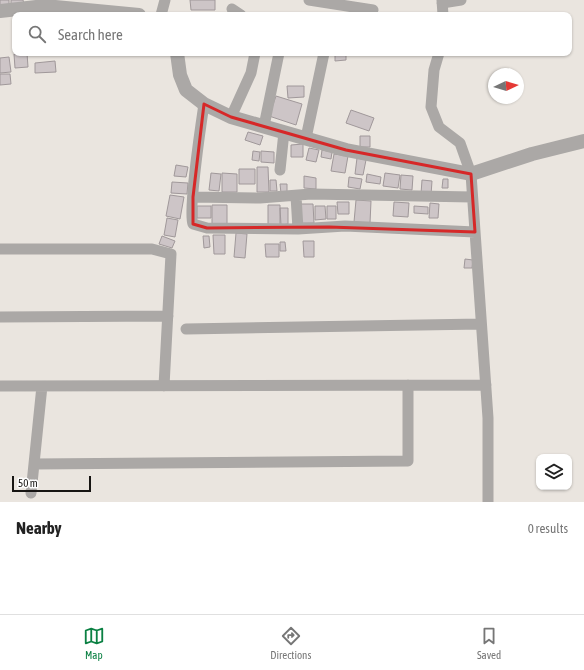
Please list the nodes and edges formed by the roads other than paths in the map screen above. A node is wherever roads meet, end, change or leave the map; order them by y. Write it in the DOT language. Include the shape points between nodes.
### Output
graph roads {
  1 [pos="165,0"];
  2 [pos="309,0"];
  3 [pos="461,0"];
  4 [pos="442,1"];
  5 [pos="373,10"];
  6 [pos="0,11"];
  7 [pos="108,12"];
  8 [pos="162,12"];
  9 [pos="443,12"];
  10 [pos="177,56"];
  11 [pos="254,56"];
  12 [pos="279,56"];
  13 [pos="323,56"];
  14 [pos="438,56"];
  15 [pos="204,104"];
  16 [pos="231,117"];
  17 [pos="264,126"];
  18 [pos="284,132"];
  19 [pos="306,138"];
  20 [pos="584,141"];
  21 [pos="280,170"];
  22 [pos="471,174"];
  23 [pos="296,196"];
  24 [pos="193,197"];
  25 [pos="472,197"];
  26 [pos="298,229"];
  27 [pos="475,232"];
  28 [pos="0,249"];
  29 [pos="168,316"];
  30 [pos="0,317"];
  31 [pos="481,324"];
  32 [pos="186,329"];
  33 [pos="408,385"];
  34 [pos="486,385"];
  35 [pos="0,386"];
  36 [pos="42,386"];
  37 [pos="164,386"];
  38 [pos="34,464"];
  39 [pos="31,492"];
  40 [pos="488,502"];
  1 -- 8 [label="street"];
  2 -- 5 [label="street"];
  3 -- 4 [label="street"];
  4 -- 9 [label="street"];
  6 -- 7 [label="street" via="45,6"];
  10 -- 15 [label="street" via="180,75 186,90"];
  11 -- 16 [label="street" via="251,73"];
  12 -- 17 [label="street"];
  13 -- 19 [label="street"];
  14 -- 22 [label="street" via="434,70 431,107 439,127 460,143"];
  15 -- 16 [label="street"];
  15 -- 24 [label="street"];
  16 -- 17 [label="street"];
  17 -- 18 [label="street"];
  18 -- 19 [label="street"];
  18 -- 21 [label="street"];
  19 -- 22 [label="street" via="346,150"];
  20 -- 22 [label="street" via="532,154"];
  22 -- 25 [label="street"];
  23 -- 24 [label="street"];
  23 -- 25 [label="street" via="311,194"];
  23 -- 26 [label="street"];
  24 -- 26 [label="street" via="191,220 199,226"];
  25 -- 27 [label="street"];
  26 -- 27 [label="street" via="345,226"];
  27 -- 31 [label="street"];
  28 -- 29 [label="street" via="152,249 171,254"];
  29 -- 30 [label="street"];
  29 -- 37 [label="street"];
  31 -- 32 [label="street"];
  31 -- 34 [label="street"];
  33 -- 34 [label="street"];
  33 -- 37 [label="street"];
  33 -- 38 [label="street" via="408,461"];
  34 -- 40 [label="street"];
  35 -- 36 [label="street"];
  36 -- 37 [label="street"];
  36 -- 38 [label="street"];
  38 -- 39 [label="street"];
}
